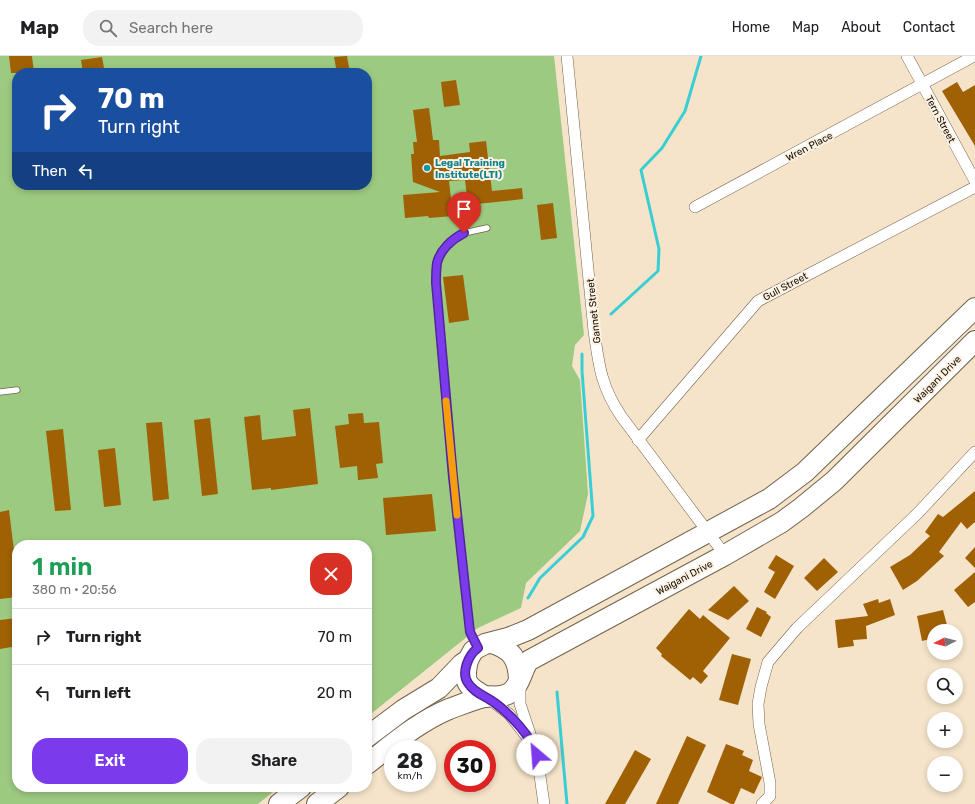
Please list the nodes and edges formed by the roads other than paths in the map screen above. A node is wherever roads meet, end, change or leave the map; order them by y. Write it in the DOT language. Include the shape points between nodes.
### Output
graph roads {
  1 [pos="567,56"];
  2 [pos="907,56"];
  3 [pos="974,56"];
  4 [pos="923,84"];
  5 [pos="975,181"];
  6 [pos="975,186"];
  7 [pos="695,207"];
  8 [pos="487,228"];
  9 [pos="975,308"];
  10 [pos="975,341"];
  11 [pos="17,390"];
  12 [pos="0,392"];
  13 [pos="638,440"];
  14 [pos="975,452"];
  15 [pos="708,532"];
  16 [pos="725,555"];
  17 [pos="479,650"];
  18 [pos="520,679"];
  19 [pos="486,697"];
  20 [pos="372,733"];
  21 [pos="533,744"];
  22 [pos="372,760"];
  23 [pos="295,792"];
  24 [pos="333,792"];
  25 [pos="279,804"];
  26 [pos="318,804"];
  27 [pos="544,804"];
  28 [pos="762,804"];
  1 -- 13 [label="street, Gannet Street" via="600,369 607,393"];
  2 -- 4 [label="street, Tern Street"];
  3 -- 4 [label="street, Wren Place"];
  4 -- 5 [label="street, Tern Street"];
  4 -- 7 [label="street, Wren Place"];
  6 -- 13 [label="street, Gull Street" via="758,300"];
  8 -- 17 [label="lane" via="454,238 437,263 436,283 470,632"];
  9 -- 15 [label="highway" via="805,472 769,499"];
  10 -- 16 [label="highway, Waigani Drive" via="834,481 782,522"];
  11 -- 12 [label="lane"];
  13 -- 15 [label="street, Gannet Street"];
  14 -- 28 [label="street" via="917,514 797,628 768,662 758,704 759,724 770,783 770,796"];
  15 -- 16 [label="street, Gannet Street"];
  15 -- 17 [label="highway" via="528,630"];
  16 -- 18 [label="highway, Waigani Drive" via="530,660"];
  17 -- 18 [label="highway" via="501,646 517,661"];
  17 -- 19 [label="highway" via="464,676 471,688"];
  17 -- 20 [label="highway" via="439,688"];
  18 -- 19 [label="highway, Waigani Drive" via="506,695"];
  18 -- 21 [label="street" via="520,704"];
  19 -- 21 [label="street" via="508,714"];
  19 -- 22 [label="highway, Waigani Drive" via="447,710 400,738"];
  21 -- 27 [label="street" via="539,764"];
  23 -- 25 [label="highway"];
  24 -- 26 [label="highway"];
}
